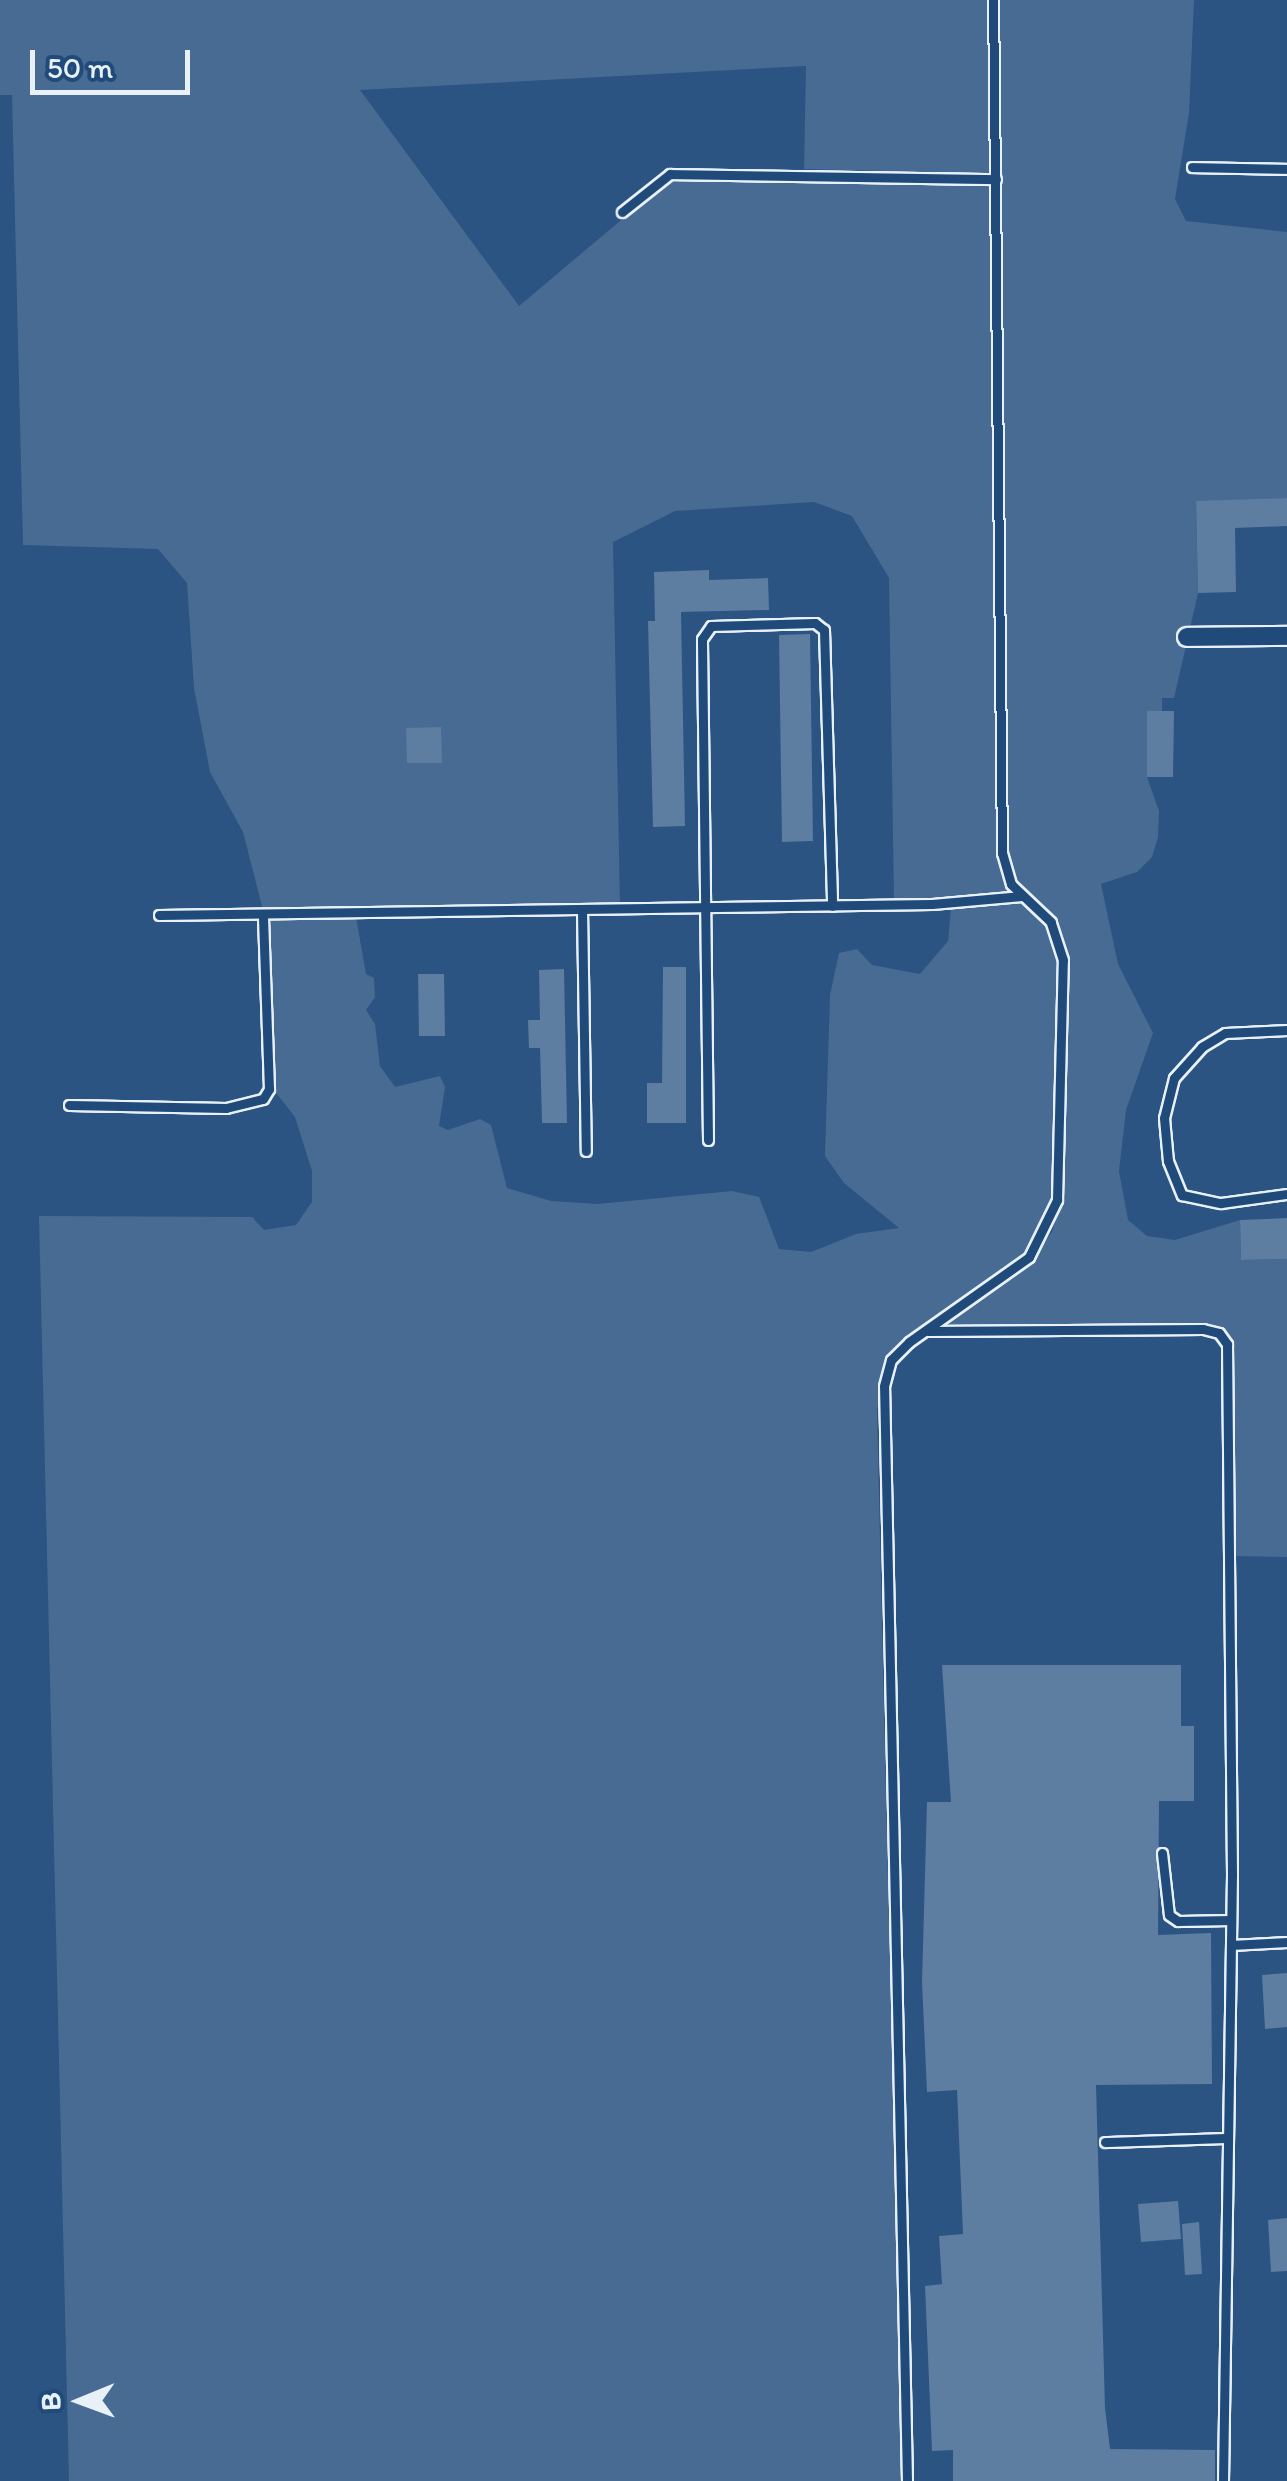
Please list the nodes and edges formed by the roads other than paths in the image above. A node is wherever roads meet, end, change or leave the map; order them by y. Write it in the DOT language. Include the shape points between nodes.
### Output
graph roads {
  1 [pos="993,0"];
  2 [pos="1192,166"];
  3 [pos="1287,169"];
  4 [pos="996,179"];
  5 [pos="622,212"];
  6 [pos="1287,636"];
  7 [pos="1188,637"];
  8 [pos="1022,896"];
  9 [pos="832,906"];
  10 [pos="704,908"];
  11 [pos="582,910"];
  12 [pos="263,915"];
  13 [pos="159,916"];
  14 [pos="1287,1030"];
  15 [pos="69,1105"];
  16 [pos="708,1140"];
  17 [pos="586,1151"];
  18 [pos="1287,1194"];
  19 [pos="925,1331"];
  20 [pos="1162,1853"];
  21 [pos="1231,1920"];
  22 [pos="1287,1942"];
  23 [pos="1231,1945"];
  24 [pos="1228,2138"];
  25 [pos="1105,2142"];
  26 [pos="907,2481"];
  27 [pos="1223,2481"];
  1 -- 4 [label="lane"];
  2 -- 3 [label="lane"];
  4 -- 5 [label="lane" via="670,174"];
  4 -- 8 [label="lane" via="1002,853 1005,872"];
  6 -- 7 [label="street"];
  8 -- 9 [label="lane"];
  8 -- 19 [label="lane" via="1051,922 1063,960 1057,1200 1028,1257"];
  9 -- 10 [label="lane"];
  9 -- 10 [label="lane" via="824,630 799,623 711,626 702,639"];
  10 -- 11 [label="lane"];
  10 -- 16 [label="lane"];
  11 -- 12 [label="lane"];
  11 -- 17 [label="lane"];
  12 -- 13 [label="lane"];
  12 -- 15 [label="lane" via="269,1089 264,1099 226,1108"];
  14 -- 18 [label="lane" via="1225,1034 1202,1047 1174,1078 1164,1128 1173,1181 1182,1194 1221,1203"];
  19 -- 21 [label="lane" via="1203,1329 1219,1333 1226,1344"];
  19 -- 26 [label="lane" via="891,1360 882,1415"];
  20 -- 21 [label="lane" via="1169,1915 1178,1921"];
  21 -- 23 [label="lane"];
  22 -- 23 [label="lane"];
  23 -- 24 [label="lane"];
  24 -- 25 [label="lane"];
  24 -- 27 [label="lane"];
}
